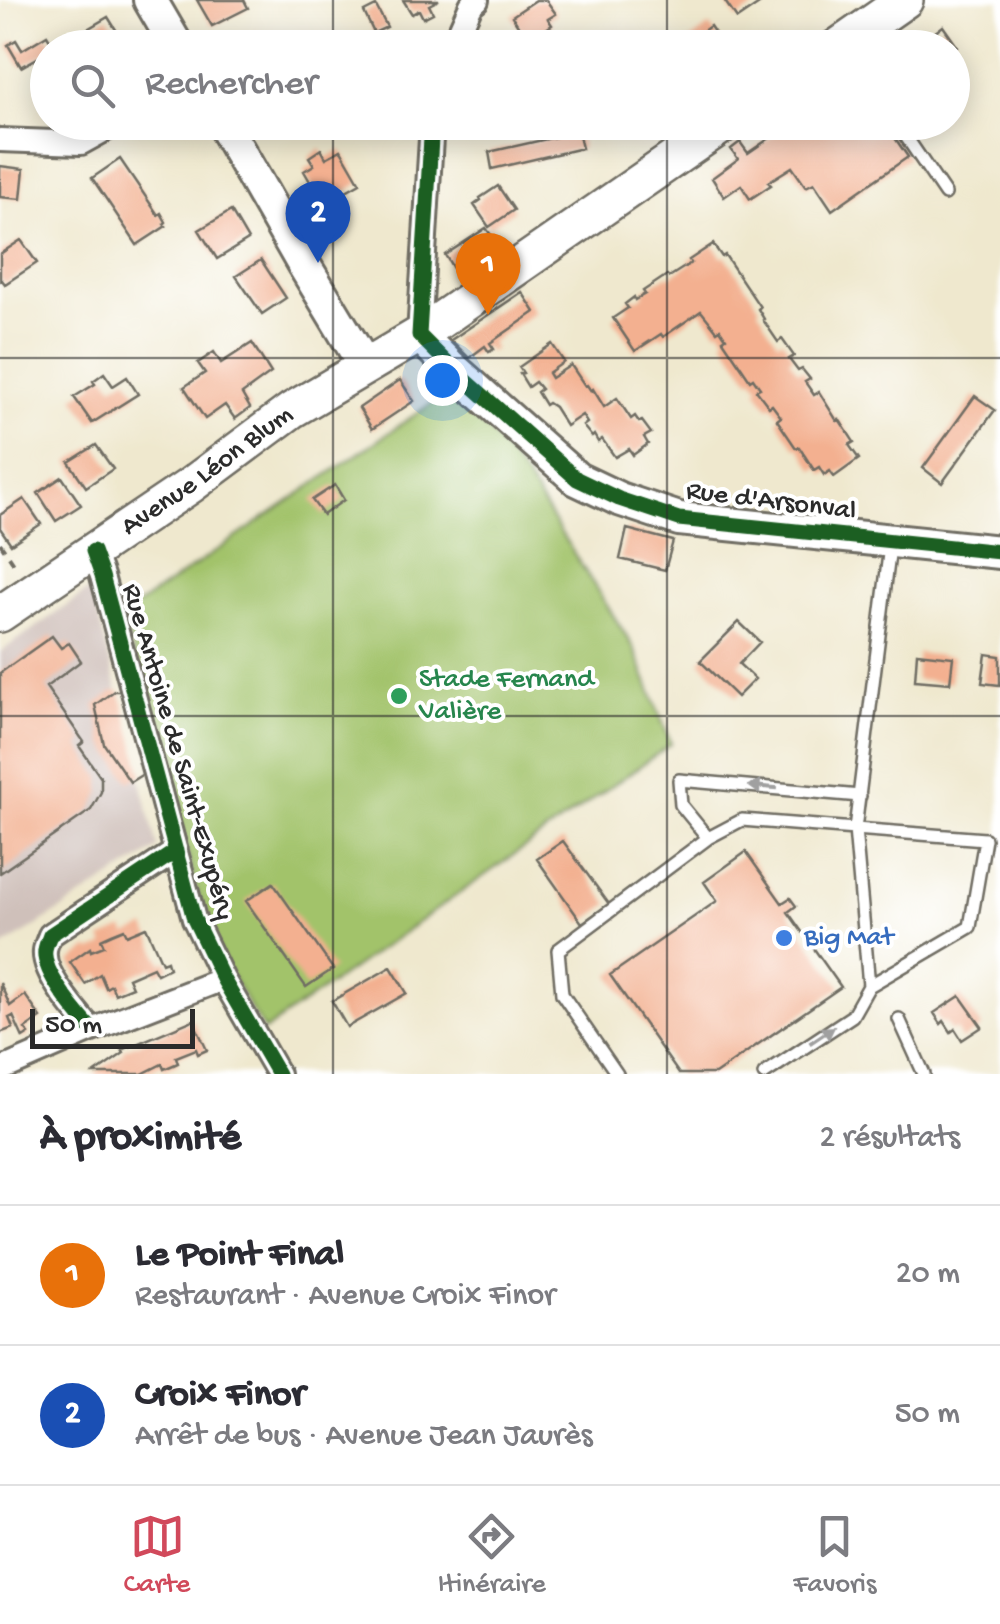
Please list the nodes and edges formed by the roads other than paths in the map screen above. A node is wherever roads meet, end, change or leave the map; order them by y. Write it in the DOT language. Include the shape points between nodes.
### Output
graph roads {
  1 [pos="150,0"];
  2 [pos="477,0"];
  3 [pos="905,0"];
  4 [pos="168,30"];
  5 [pos="460,30"];
  6 [pos="863,30"];
  7 [pos="0,140"];
  8 [pos="88,140"];
  9 [pos="232,140"];
  10 [pos="431,140"];
  11 [pos="700,140"];
  12 [pos="908,140"];
  13 [pos="945,194"];
  14 [pos="419,335"];
  15 [pos="365,366"];
  16 [pos="891,541"];
  17 [pos="92,551"];
  18 [pos="1000,552"];
  19 [pos="0,614"];
  20 [pos="860,796"];
  21 [pos="854,828"];
  22 [pos="708,838"];
  23 [pos="176,851"];
  24 [pos="222,979"];
  25 [pos="869,986"];
  26 [pos="899,1019"];
  27 [pos="92,1030"];
  28 [pos="0,1070"];
  29 [pos="278,1074"];
  30 [pos="617,1074"];
  31 [pos="764,1074"];
  32 [pos="924,1074"];
  1 -- 4 [label="street"];
  2 -- 5 [label="street"];
  3 -- 6 [label="main road"];
  7 -- 8 [label="street"];
  9 -- 15 [label="street"];
  10 -- 14 [label="street"];
  11 -- 14 [label="main road, Avenue Léon Blum"];
  12 -- 13 [label="lane"];
  14 -- 15 [label="main road, Avenue Léon Blum"];
  14 -- 16 [label="street, Rue d'Arsonval" via="578,479 619,500 679,518"];
  15 -- 17 [label="main road, Avenue Léon Blum"];
  16 -- 18 [label="street, Rue d'Arsonval"];
  16 -- 20 [label="lane"];
  17 -- 19 [label="main road, Avenue Léon Blum"];
  17 -- 23 [label="street, Rue Antoine de Saint-Exupéry"];
  20 -- 21 [label="lane"];
  20 -- 22 [label="lane, one-way" via="679,780 681,805"];
  21 -- 22 [label="lane" via="742,820"];
  21 -- 25 [label="lane"];
  21 -- 25 [label="lane" via="985,838 970,927"];
  22 -- 30 [label="lane" via="558,950 562,994"];
  23 -- 24 [label="street, Rue Antoine de Saint-Exupéry" via="194,919"];
  23 -- 27 [label="street" via="50,935 44,954 50,972"];
  24 -- 27 [label="street"];
  24 -- 29 [label="street, Rue Antoine de Saint-Exupéry"];
  31 -- 25 [label="lane, one-way" via="852,1016"];
  26 -- 32 [label="lane"];
  27 -- 28 [label="street"];
}
